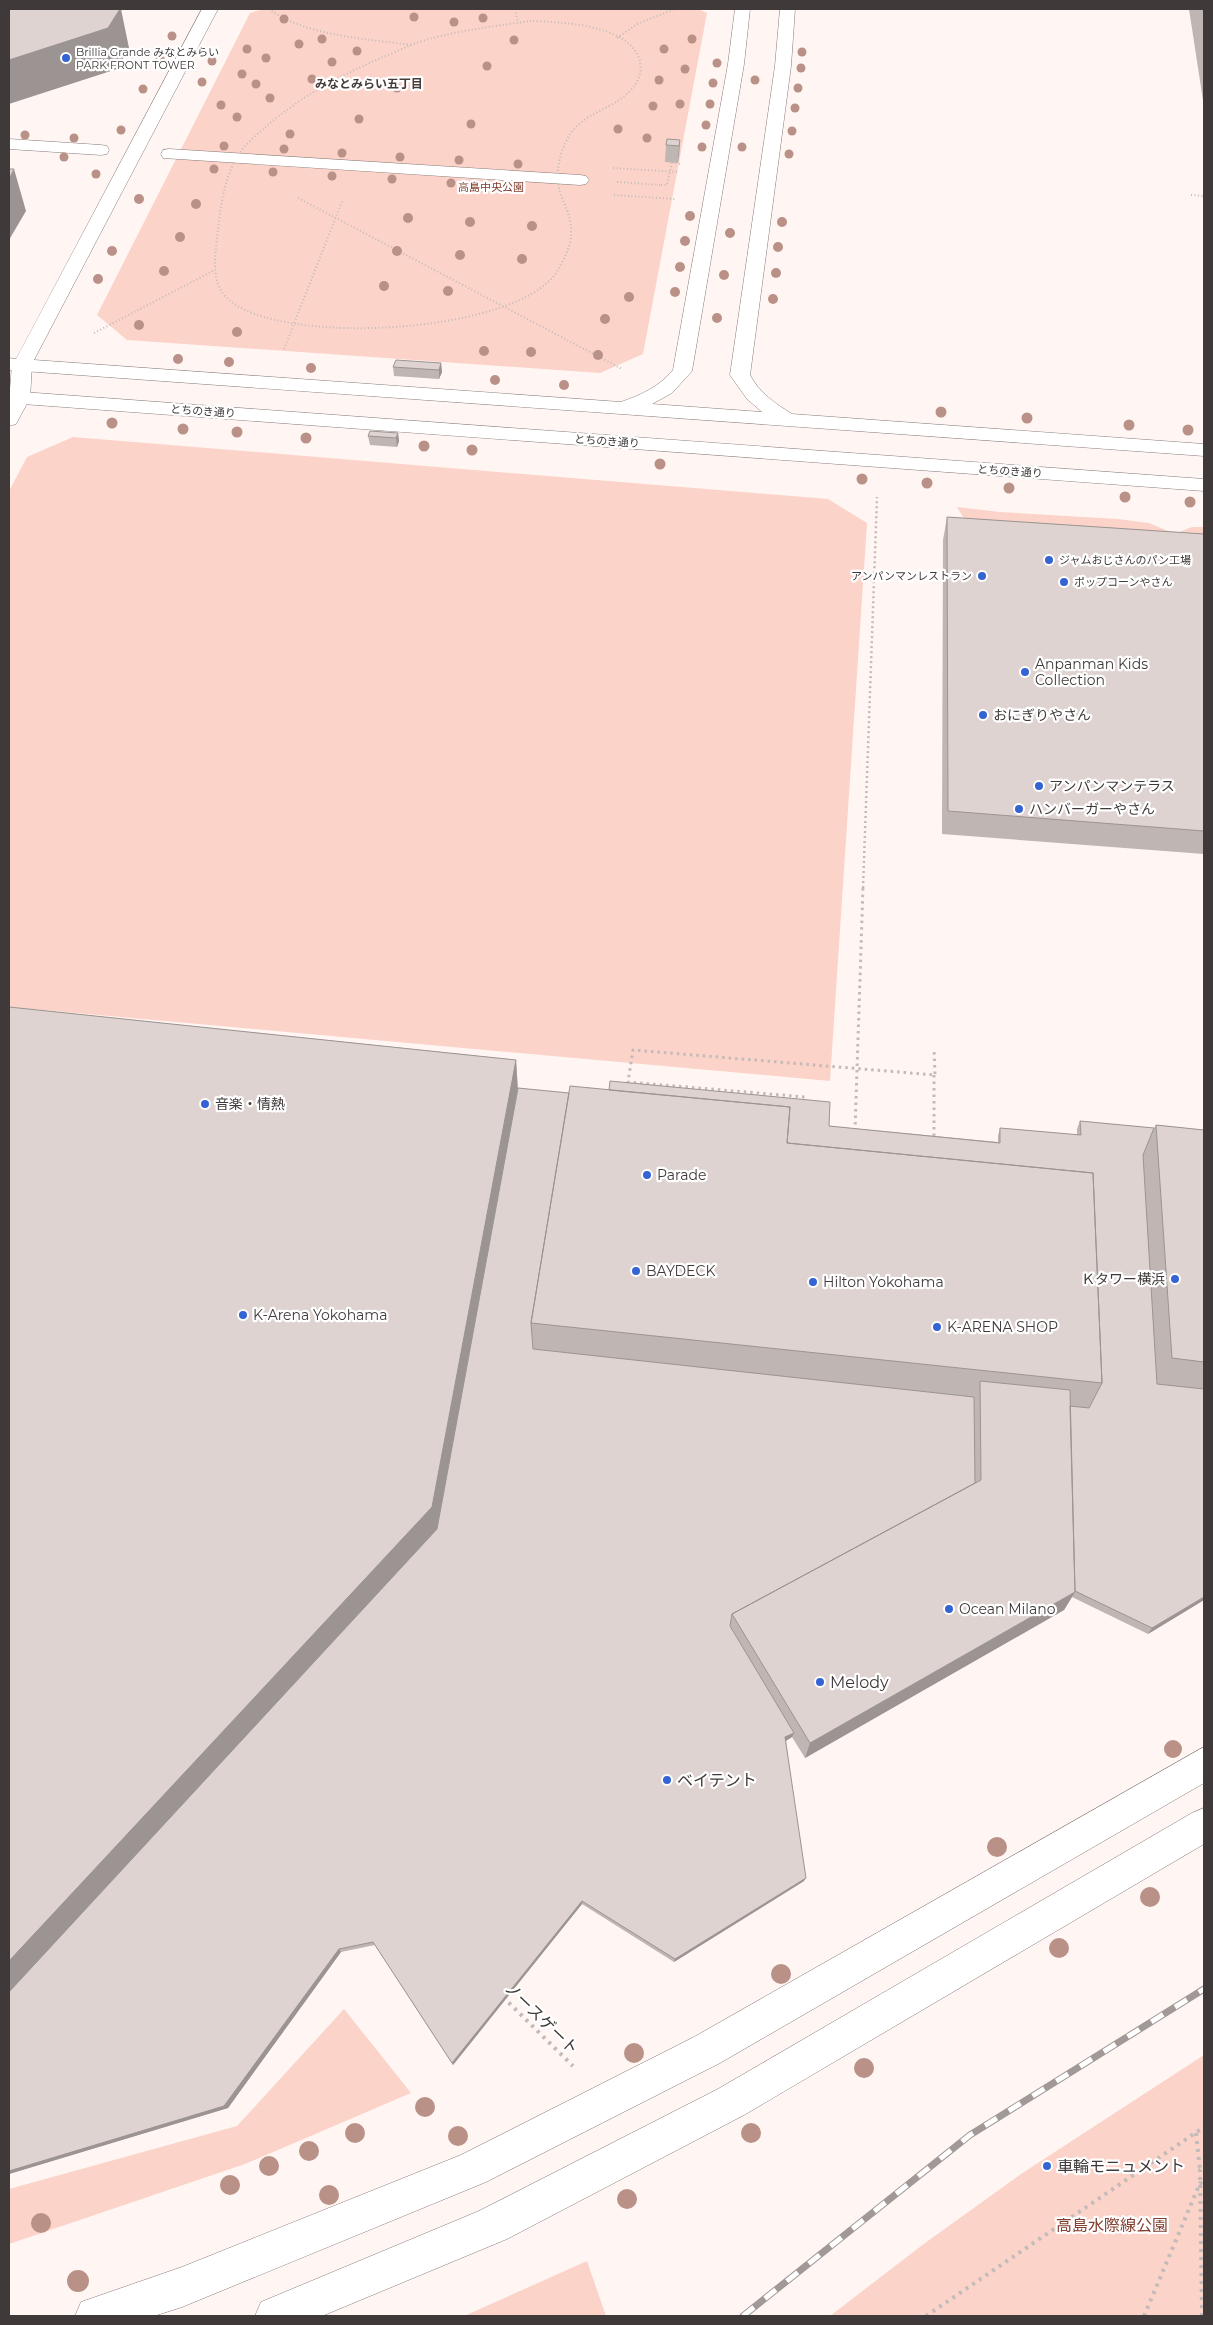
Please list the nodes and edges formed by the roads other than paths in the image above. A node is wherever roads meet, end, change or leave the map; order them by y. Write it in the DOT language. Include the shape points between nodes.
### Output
graph roads {
  1 [pos="210,9"];
  2 [pos="743,9"];
  3 [pos="788,9"];
  4 [pos="9,144"];
  5 [pos="101,150"];
  6 [pos="169,154"];
  7 [pos="580,180"];
  8 [pos="16,364"];
  9 [pos="9,381"];
  10 [pos="14,397"];
  11 [pos="620,408"];
  12 [pos="9,420"];
  13 [pos="789,420"];
  14 [pos="1204,450"];
  15 [pos="1204,485"];
  16 [pos="1204,1764"];
  17 [pos="1204,1825"];
  18 [pos="95,2316"];
  19 [pos="275,2316"];
  1 -- 8 [label="street"];
  2 -- 11 [label="street" via="682,371 673,384 655,397"];
  3 -- 13 [label="street" via="740,375 755,398 768,410"];
  4 -- 5 [label="street"];
  6 -- 7 [label="street" via="227,161 356,165"];
  8 -- 9 [label="street"];
  8 -- 10 [label="street"];
  8 -- 11 [label="street"];
  10 -- 12 [label="street"];
  10 -- 15 [label="street, とちのき通り"];
  11 -- 13 [label="street"];
  13 -- 14 [label="street"];
  16 -- 18 [label="street" via="707,2050 473,2169 182,2287"];
  17 -- 19 [label="street" via="731,2102 493,2225"];
}
